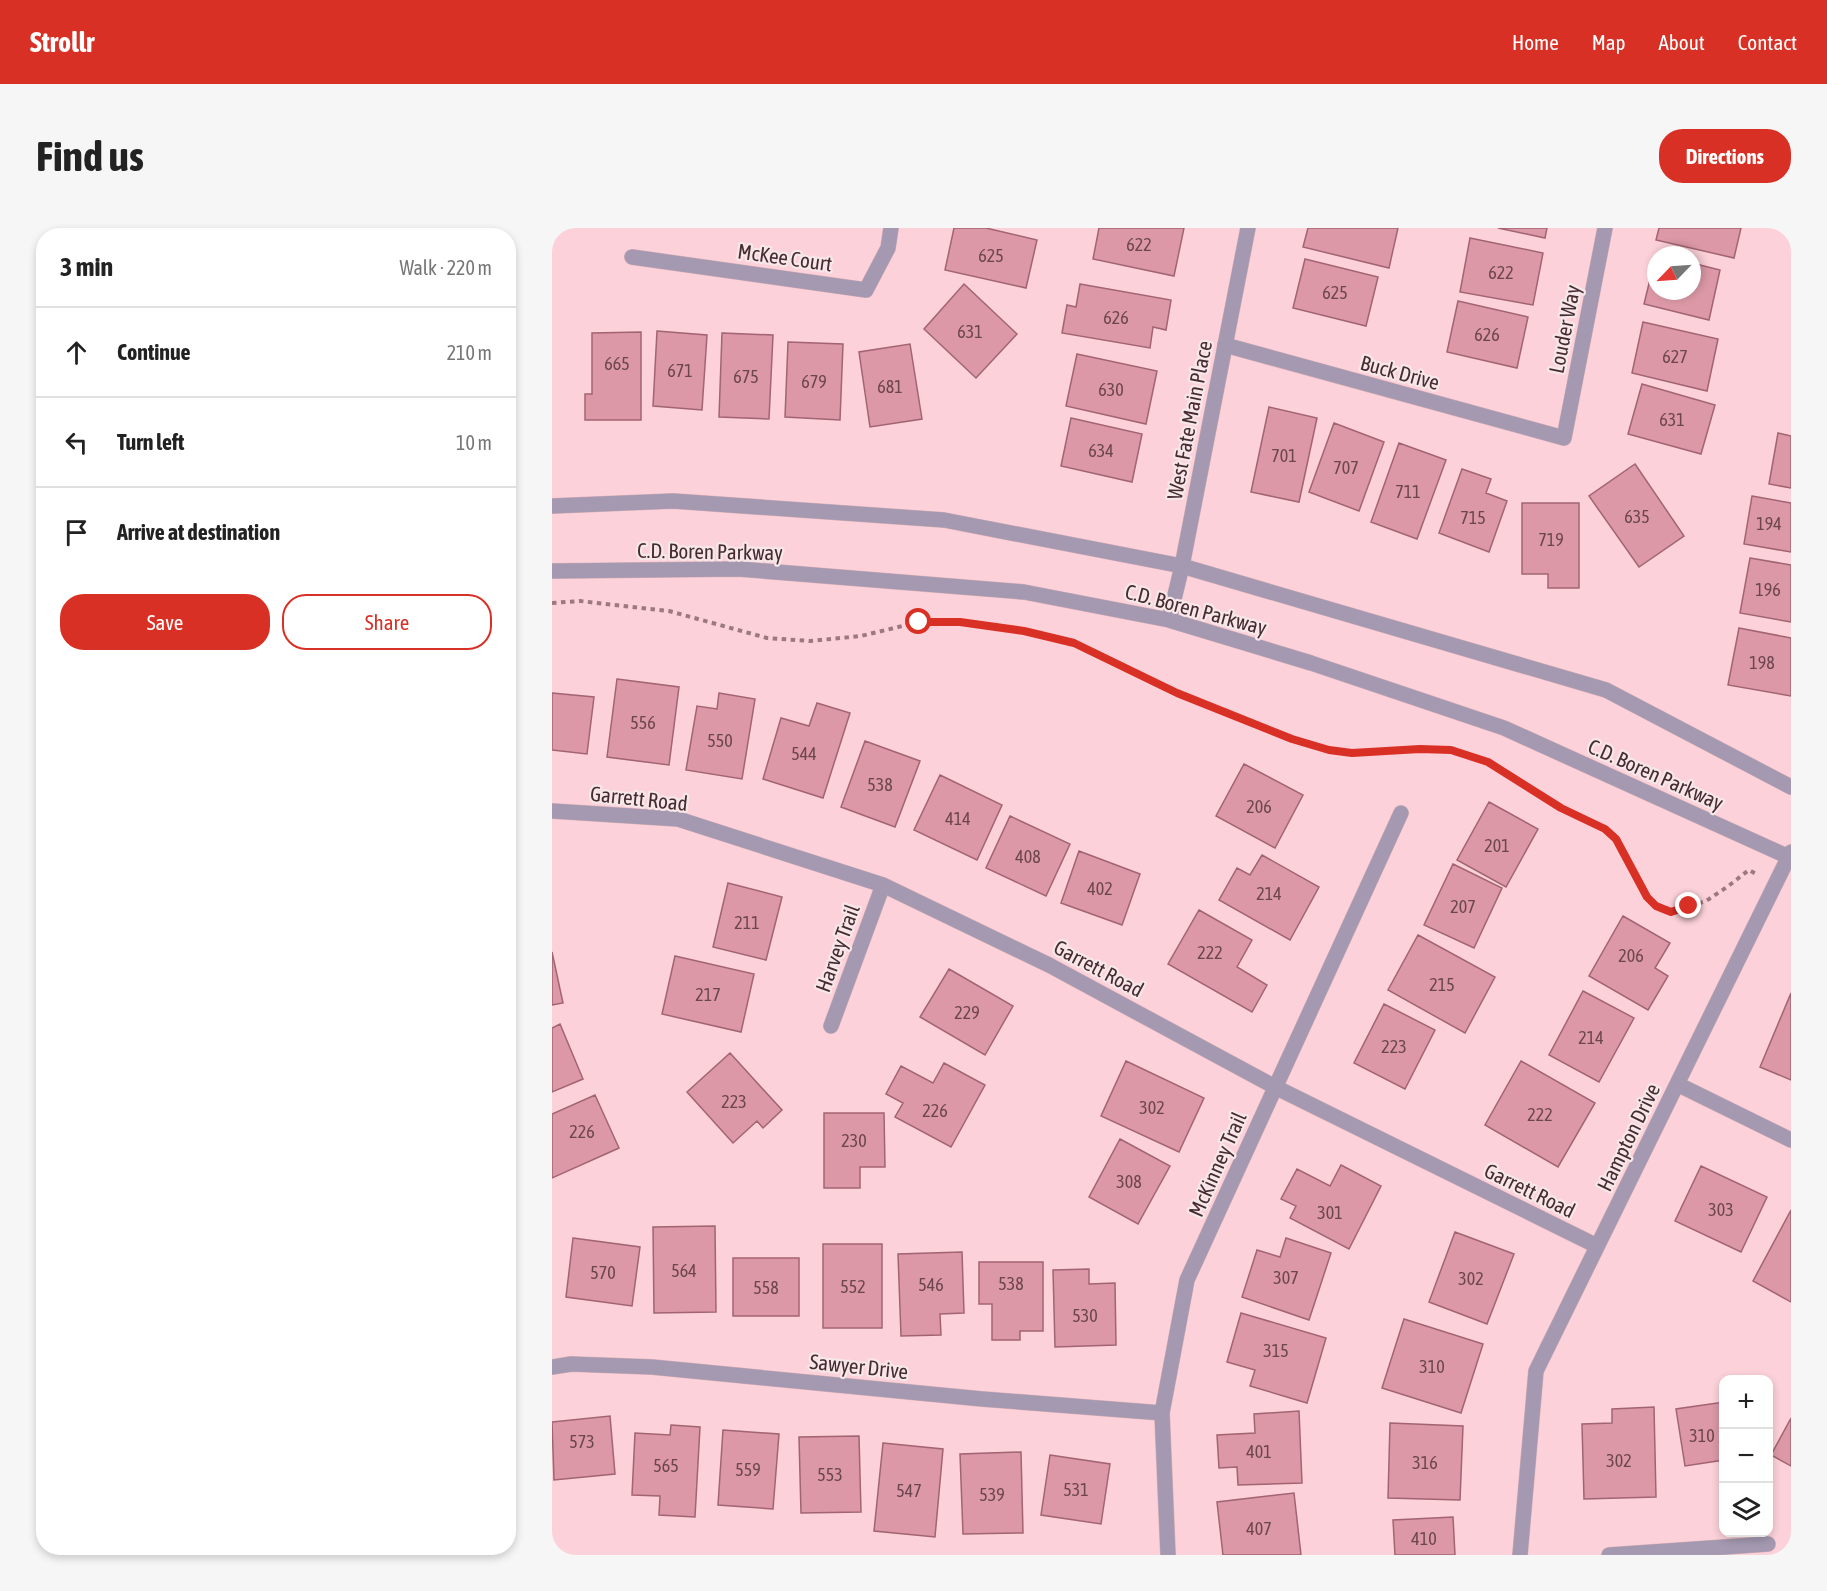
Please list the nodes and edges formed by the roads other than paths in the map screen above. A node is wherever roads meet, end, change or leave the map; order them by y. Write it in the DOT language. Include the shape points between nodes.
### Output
graph roads {
  1 [pos="891,228"];
  2 [pos="1248,228"];
  3 [pos="1605,228"];
  4 [pos="632,257"];
  5 [pos="1225,345"];
  6 [pos="1564,438"];
  7 [pos="552,506"];
  8 [pos="1182,566"];
  9 [pos="552,571"];
  10 [pos="1169,620"];
  11 [pos="1791,787"];
  12 [pos="552,811"];
  13 [pos="1401,813"];
  14 [pos="1790,856"];
  15 [pos="883,885"];
  16 [pos="831,1026"];
  17 [pos="1677,1084"];
  18 [pos="1275,1087"];
  19 [pos="1791,1140"];
  20 [pos="1597,1246"];
  21 [pos="552,1367"];
  22 [pos="1162,1413"];
  23 [pos="1768,1545"];
  24 [pos="1168,1555"];
  25 [pos="1520,1555"];
  26 [pos="1609,1555"];
  1 -- 4 [label="street, McKee Court" via="888,248 866,290"];
  2 -- 5 [label="street, West Fate Main Place"];
  3 -- 6 [label="street, Louder Way"];
  5 -- 6 [label="street, Buck Drive"];
  5 -- 8 [label="street, West Fate Main Place"];
  7 -- 8 [label="street, C.D. Boren Parkway" via="673,501 944,520"];
  8 -- 10 [label="street, West Fate Main Place"];
  8 -- 11 [label="street, C.D. Boren Parkway" via="1606,690"];
  9 -- 10 [label="street, C.D. Boren Parkway" via="750,570 1024,592"];
  10 -- 14 [label="street, C.D. Boren Parkway" via="1504,728"];
  12 -- 15 [label="street, Garrett Road" via="678,819"];
  13 -- 18 [label="street, McKinney Trail"];
  14 -- 17 [label="street, Hampton Drive"];
  15 -- 16 [label="street, Harvey Trail"];
  15 -- 18 [label="street, Garrett Road" via="1049,965"];
  17 -- 19 [label="street"];
  17 -- 20 [label="street, Hampton Drive"];
  18 -- 20 [label="street, Garrett Road"];
  18 -- 22 [label="street, McKinney Trail" via="1187,1280"];
  20 -- 25 [label="street, Hampton Drive" via="1536,1371"];
  21 -- 22 [label="street, Sawyer Drive" via="652,1367"];
  22 -- 24 [label="street, McKinney Trail"];
  23 -- 26 [label="street"];
}
